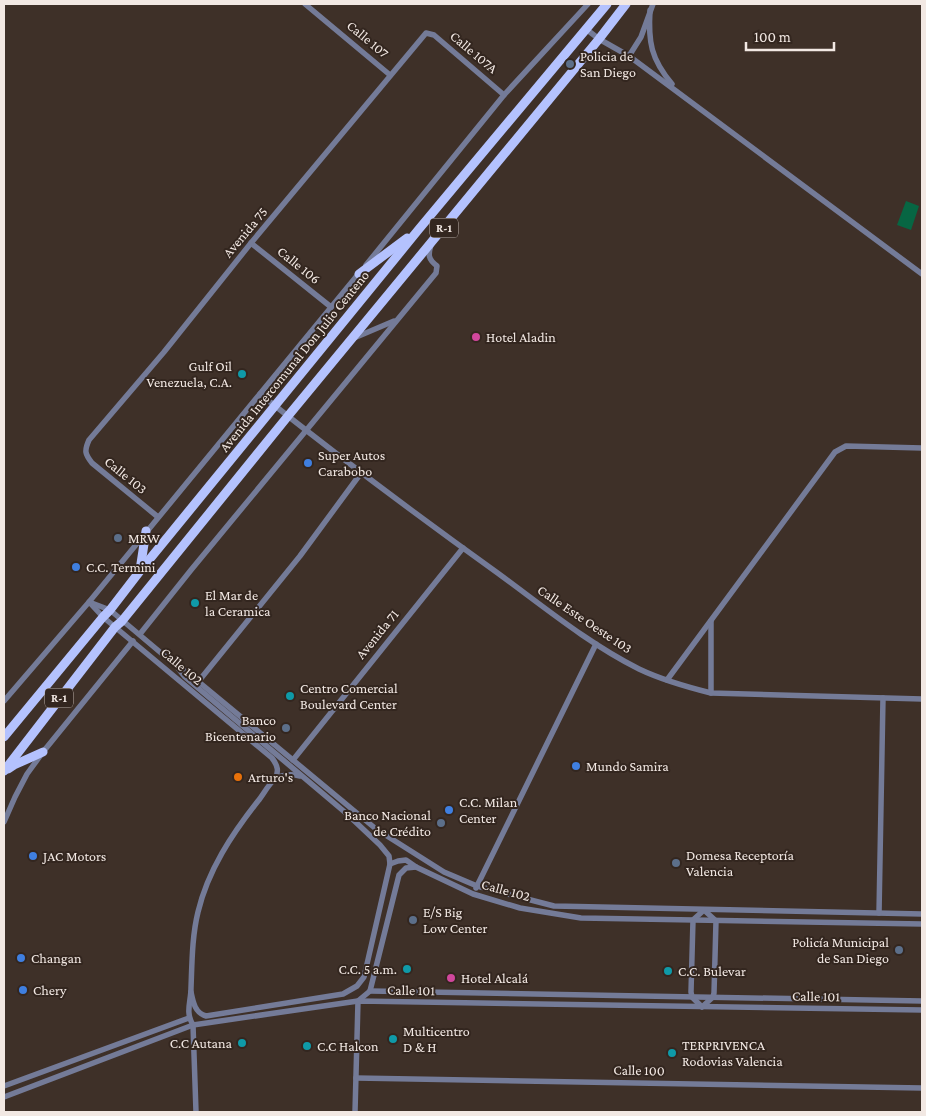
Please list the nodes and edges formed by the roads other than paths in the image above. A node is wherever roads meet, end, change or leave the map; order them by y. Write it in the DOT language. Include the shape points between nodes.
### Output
graph roads {
  1 [pos="305,4"];
  2 [pos="588,4"];
  3 [pos="607,4"];
  4 [pos="626,4"];
  5 [pos="652,7"];
  6 [pos="586,29"];
  7 [pos="426,32"];
  8 [pos="600,39"];
  9 [pos="629,56"];
  10 [pos="390,76"];
  11 [pos="678,92"];
  12 [pos="504,95"];
  13 [pos="419,229"];
  14 [pos="251,243"];
  15 [pos="431,243"];
  16 [pos="359,274"];
  17 [pos="922,274"];
  18 [pos="331,307"];
  19 [pos="396,320"];
  20 [pos="352,339"];
  21 [pos="260,394"];
  22 [pos="275,406"];
  23 [pos="288,416"];
  24 [pos="306,430"];
  25 [pos="85,448"];
  26 [pos="922,448"];
  27 [pos="361,473"];
  28 [pos="158,517"];
  29 [pos="146,530"];
  30 [pos="463,548"];
  31 [pos="140,571"];
  32 [pos="89,602"];
  33 [pos="106,614"];
  34 [pos="711,621"];
  35 [pos="119,624"];
  36 [pos="140,634"];
  37 [pos="133,641"];
  38 [pos="596,644"];
  39 [pos="173,663"];
  40 [pos="667,680"];
  41 [pos="198,682"];
  42 [pos="711,693"];
  43 [pos="883,698"];
  44 [pos="922,699"];
  45 [pos="4,701"];
  46 [pos="4,737"];
  47 [pos="43,752"];
  48 [pos="293,760"];
  49 [pos="4,772"];
  50 [pos="302,777"];
  51 [pos="275,780"];
  52 [pos="4,822"];
  53 [pos="390,864"];
  54 [pos="416,867"];
  55 [pos="477,886"];
  56 [pos="473,894"];
  57 [pos="704,910"];
  58 [pos="879,913"];
  59 [pos="922,914"];
  60 [pos="693,920"];
  61 [pos="716,921"];
  62 [pos="922,924"];
  63 [pos="373,937"];
  64 [pos="381,947"];
  65 [pos="370,991"];
  66 [pos="191,992"];
  67 [pos="424,992"];
  68 [pos="573,995"];
  69 [pos="692,997"];
  70 [pos="712,997"];
  71 [pos="320,998"];
  72 [pos="922,1001"];
  73 [pos="358,1002"];
  74 [pos="423,1002"];
  75 [pos="573,1005"];
  76 [pos="321,1007"];
  77 [pos="702,1007"];
  78 [pos="922,1010"];
  79 [pos="188,1018"];
  80 [pos="193,1025"];
  81 [pos="356,1078"];
  82 [pos="4,1086"];
  83 [pos="922,1088"];
  84 [pos="4,1098"];
  85 [pos="196,1112"];
  86 [pos="355,1112"];
  1 -- 10 [label="street, Calle 107"];
  2 -- 12 [label="street, Avenida Intercomunal Don Julio Centeno"];
  3 -- 6 [label="main road, Avenida Intercomunal Don Julio Centeno / R-1"];
  4 -- 8 [label="main road, R-1"];
  5 -- 9 [label="street" via="641,37"];
  5 -- 11 [label="street" via="650,44 654,58"];
  6 -- 8 [label="street"];
  6 -- 13 [label="main road, Avenida Intercomunal Don Julio Centeno / R-1"];
  7 -- 10 [label="street, Avenida 75"];
  7 -- 12 [label="street, Calle 107A" via="434,35"];
  8 -- 9 [label="street"];
  8 -- 15 [label="main road, R-1"];
  9 -- 11 [label="street"];
  10 -- 14 [label="street, Avenida 75"];
  11 -- 17 [label="street"];
  12 -- 16 [label="street, Avenida Intercomunal Don Julio Centeno"];
  13 -- 16 [label="main road"];
  13 -- 22 [label="main road, Avenida Intercomunal Don Julio Centeno / R-1"];
  14 -- 18 [label="street, Calle 106"];
  14 -- 25 [label="street, Avenida 75"];
  15 -- 19 [label="street" via="429,257 437,270"];
  15 -- 20 [label="main road, R-1"];
  16 -- 18 [label="street, Avenida Intercomunal Don Julio Centeno"];
  18 -- 21 [label="street, Avenida Intercomunal Don Julio Centeno"];
  19 -- 20 [label="street"];
  19 -- 24 [label="street"];
  20 -- 23 [label="main road, R-1"];
  21 -- 22 [label="street, Calle Este Oeste 103"];
  21 -- 28 [label="street, Avenida Intercomunal Don Julio Centeno"];
  22 -- 23 [label="street, Calle Este Oeste 103"];
  22 -- 31 [label="main road, Avenida Intercomunal Don Julio Centeno / R-1"];
  23 -- 24 [label="street, Calle Este Oeste 103"];
  23 -- 35 [label="main road, R-1"];
  24 -- 27 [label="street, Calle Este Oeste 103"];
  24 -- 36 [label="street"];
  25 -- 28 [label="street, Calle 103" via="92,464"];
  26 -- 34 [label="street" via="846,446 835,452"];
  27 -- 30 [label="street, Calle Este Oeste 103"];
  27 -- 41 [label="street" via="300,556"];
  28 -- 29 [label="street, Avenida Intercomunal Don Julio Centeno"];
  29 -- 31 [label="main road"];
  29 -- 32 [label="street, Avenida Intercomunal Don Julio Centeno"];
  30 -- 38 [label="street, Calle Este Oeste 103"];
  30 -- 48 [label="street, Avenida 71"];
  31 -- 33 [label="main road, Avenida Intercomunal Don Julio Centeno / R-1"];
  32 -- 33 [label="street"];
  32 -- 33 [label="street"];
  32 -- 45 [label="street, Avenida Intercomunal Don Julio Centeno"];
  33 -- 35 [label="street, Calle 102"];
  33 -- 35 [label="street, Calle 102"];
  33 -- 46 [label="main road, Avenida Intercomunal Don Julio Centeno / R-1"];
  34 -- 40 [label="street"];
  34 -- 42 [label="street"];
  35 -- 36 [label="street, Calle 102"];
  35 -- 37 [label="street, Calle 102"];
  35 -- 49 [label="main road, R-1"];
  36 -- 39 [label="street, Calle 102"];
  37 -- 47 [label="street"];
  37 -- 51 [label="street, Calle 102" via="272,758 278,773"];
  38 -- 40 [label="street, Calle Este Oeste 103" via="640,670"];
  38 -- 55 [label="street"];
  39 -- 41 [label="street, Calle 102"];
  39 -- 50 [label="street, Calle 102" via="185,678"];
  40 -- 42 [label="street, Calle Este Oeste 103"];
  41 -- 48 [label="street, Calle 102"];
  42 -- 43 [label="street, Calle Este Oeste 103"];
  43 -- 44 [label="street, Calle Este Oeste 103"];
  43 -- 58 [label="street"];
  47 -- 49 [label="main road"];
  47 -- 52 [label="street" via="23,781"];
  48 -- 55 [label="street, Calle 102" via="376,829 444,872"];
  50 -- 51 [label="street" via="288,775"];
  50 -- 53 [label="street, Calle 102" via="380,845"];
  51 -- 66 [label="street" via="228,842 206,886 195,932"];
  53 -- 54 [label="street, Calle 102" via="406,860"];
  53 -- 63 [label="street"];
  54 -- 56 [label="street, Calle 102"];
  54 -- 64 [label="street" via="406,868 399,875"];
  55 -- 56 [label="street"];
  55 -- 57 [label="street, Calle 102" via="554,906"];
  56 -- 60 [label="street, Calle 102" via="520,908 581,918"];
  57 -- 58 [label="street, Calle 102"];
  57 -- 60 [label="street"];
  57 -- 61 [label="street"];
  58 -- 59 [label="street, Calle 102"];
  60 -- 61 [label="street, Calle 102"];
  60 -- 69 [label="street"];
  61 -- 62 [label="street, Calle 102"];
  61 -- 70 [label="street"];
  63 -- 64 [label="street"];
  63 -- 71 [label="street" via="364,977 357,986 343,994"];
  64 -- 65 [label="street"];
  65 -- 67 [label="street, Calle 101"];
  65 -- 73 [label="street"];
  66 -- 71 [label="street" via="197,1010 206,1016"];
  66 -- 79 [label="street"];
  67 -- 68 [label="street, Calle 101"];
  67 -- 74 [label="street"];
  68 -- 69 [label="street, Calle 101"];
  68 -- 75 [label="street"];
  69 -- 70 [label="street, Calle 101"];
  69 -- 77 [label="street"];
  70 -- 72 [label="street, Calle 101"];
  70 -- 77 [label="street"];
  71 -- 76 [label="street"];
  73 -- 74 [label="street, Calle 101"];
  73 -- 76 [label="street, Calle 101"];
  73 -- 81 [label="street"];
  74 -- 75 [label="street, Calle 101"];
  75 -- 77 [label="street, Calle 101"];
  76 -- 80 [label="street, Calle 101"];
  77 -- 78 [label="street, Calle 101"];
  79 -- 80 [label="street"];
  79 -- 82 [label="street"];
  80 -- 84 [label="street, Calle 101"];
  80 -- 85 [label="street"];
  81 -- 83 [label="street, Calle 100"];
  81 -- 86 [label="street"];
}
